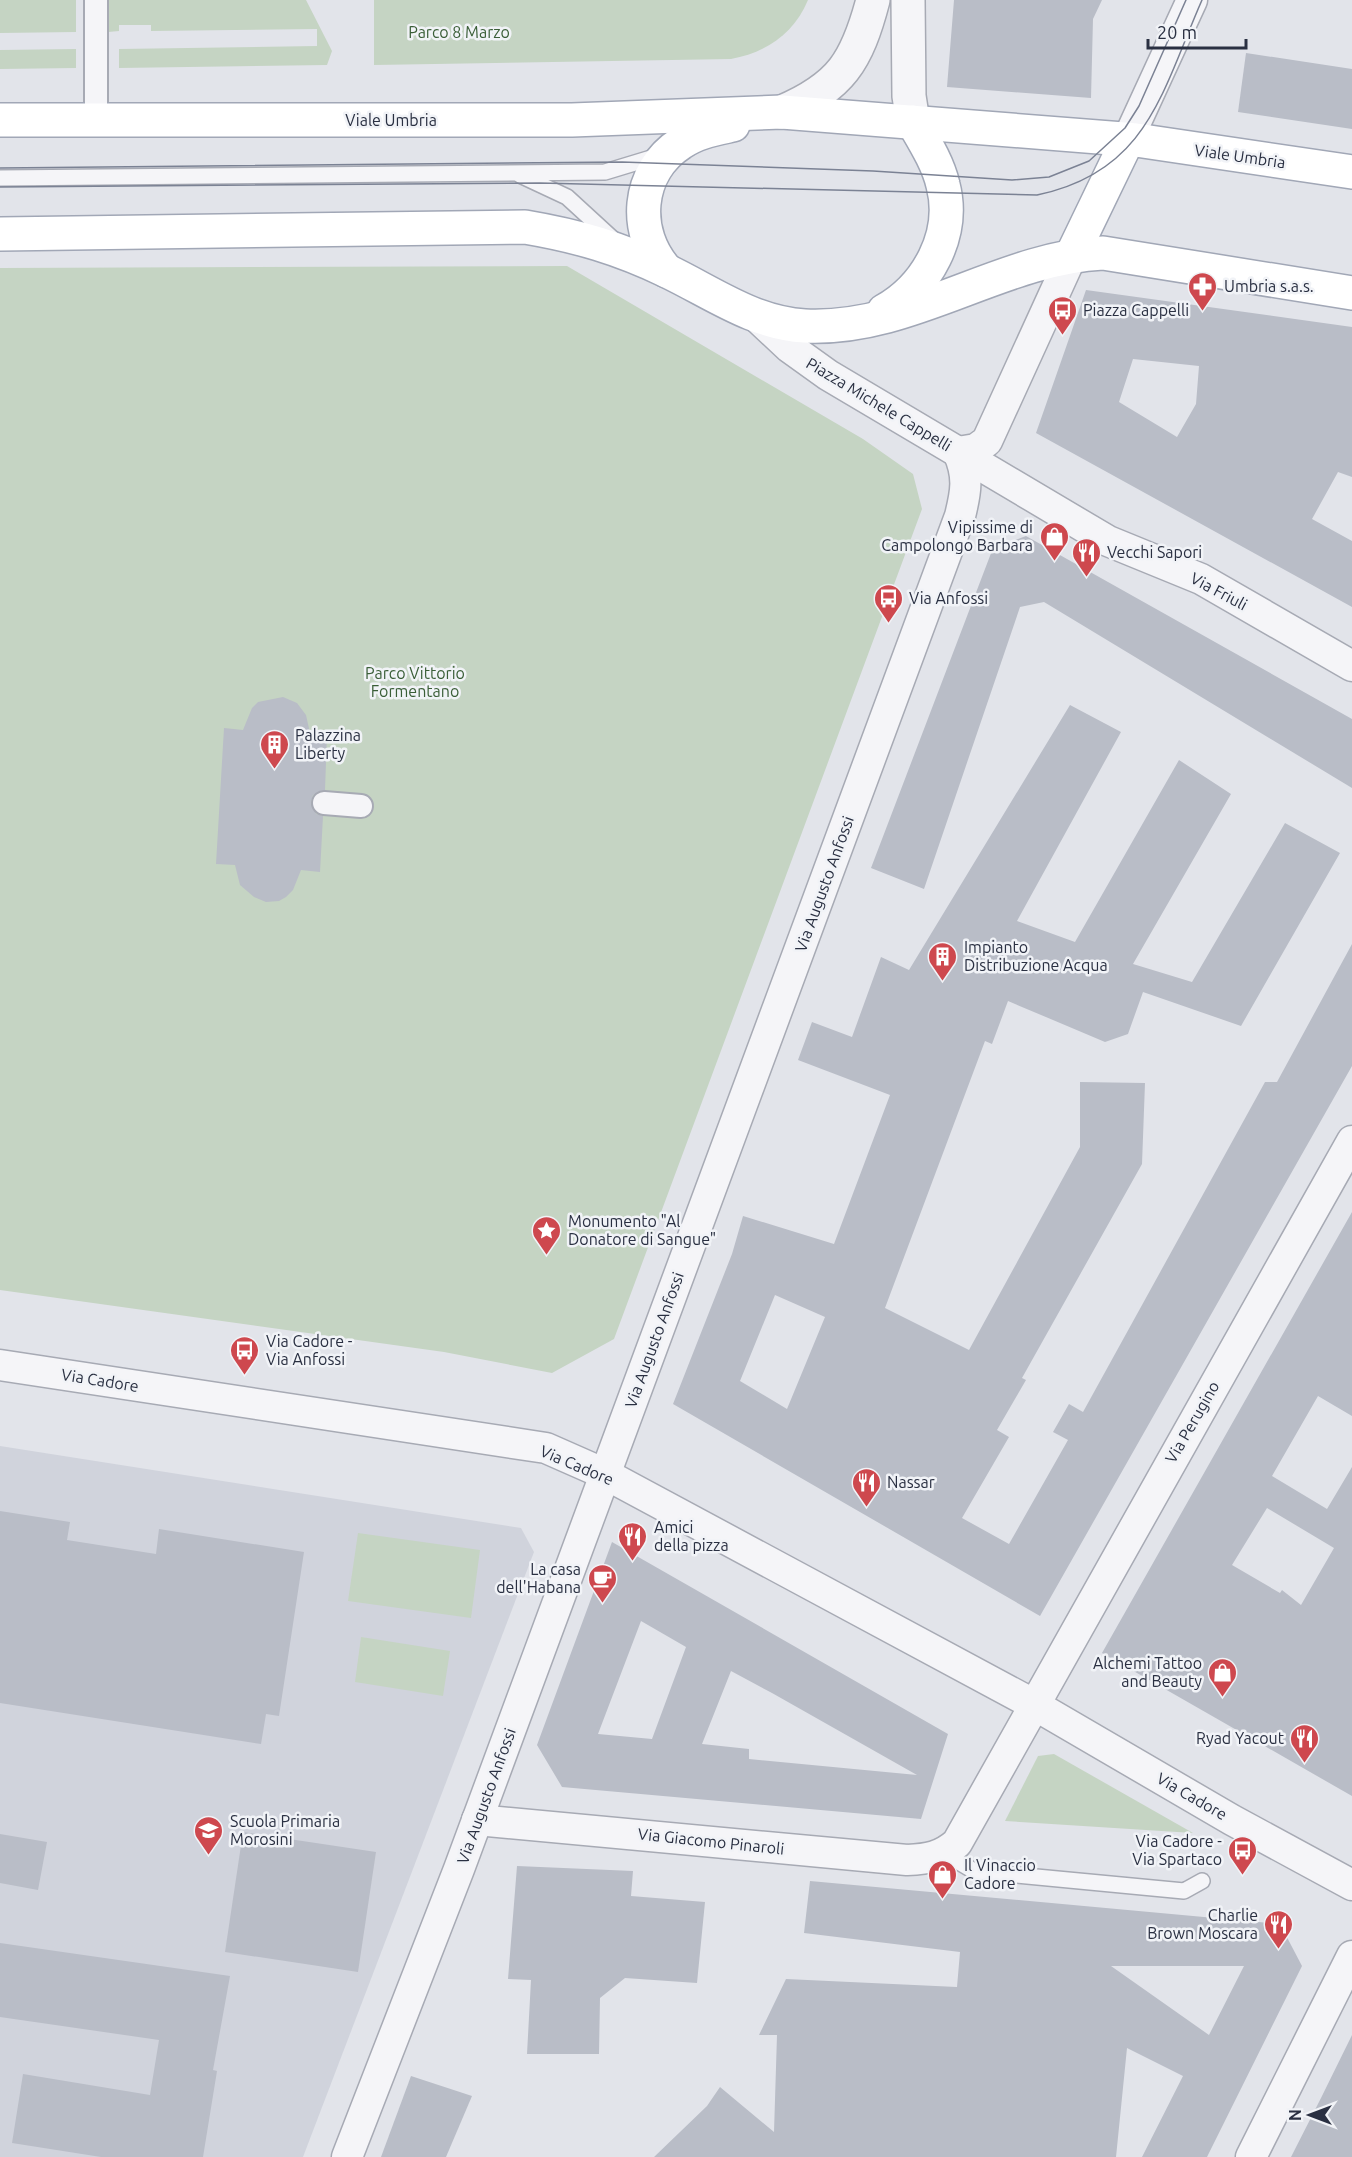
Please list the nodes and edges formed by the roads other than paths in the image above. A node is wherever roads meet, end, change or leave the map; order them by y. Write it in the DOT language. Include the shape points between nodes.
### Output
graph roads {
  1 [pos="96,0"];
  2 [pos="873,0"];
  3 [pos="908,0"];
  4 [pos="1192,0"];
  5 [pos="782,112"];
  6 [pos="0,120"];
  7 [pos="96,120"];
  8 [pos="913,122"];
  9 [pos="1128,139"];
  10 [pos="669,152"];
  11 [pos="512,172"];
  12 [pos="1352,172"];
  13 [pos="0,178"];
  14 [pos="0,234"];
  15 [pos="627,253"];
  16 [pos="1072,255"];
  17 [pos="667,271"];
  18 [pos="1352,293"];
  19 [pos="758,318"];
  20 [pos="848,324"];
  21 [pos="958,452"];
  22 [pos="1352,666"];
  23 [pos="324,803"];
  24 [pos="362,806"];
  25 [pos="1352,1141"];
  26 [pos="0,1365"];
  27 [pos="605,1474"];
  28 [pos="1033,1704"];
  29 [pos="477,1820"];
  30 [pos="945,1854"];
  31 [pos="1202,1881"];
  32 [pos="1352,1885"];
  33 [pos="1352,1956"];
  34 [pos="347,2157"];
  35 [pos="1251,2157"];
  1 -- 7 [label="street"];
  2 -- 5 [label="street" via="860,42 837,78 823,92"];
  3 -- 8 [label="street"];
  4 -- 9 [label="street"];
  5 -- 7 [label="main road, Viale Umbria" via="572,120"];
  5 -- 8 [label="main road"];
  5 -- 10 [label="main road" via="703,132"];
  6 -- 7 [label="main road, Viale Umbria"];
  8 -- 9 [label="main road"];
  8 -- 20 [label="main road" via="944,186 946,215 939,249 923,278 899,302 875,316"];
  9 -- 12 [label="main road, Viale Umbria"];
  9 -- 16 [label="main road, Piazza Michele Cappelli"];
  10 -- 11 [label="lane" via="605,172"];
  10 -- 17 [label="main road" via="651,176 643,204 648,243"];
  11 -- 13 [label="lane"];
  11 -- 15 [label="lane" via="567,197"];
  14 -- 15 [label="main road" via="525,227 587,238"];
  15 -- 17 [label="main road, Piazza Michele Cappelli"];
  16 -- 18 [label="main road" via="1103,253"];
  16 -- 20 [label="main road, Piazza Michele Cappelli" via="999,277 901,314"];
  16 -- 21 [label="street, Piazza Michele Cappelli" via="987,441 976,449"];
  17 -- 19 [label="main road, Piazza Michele Cappelli"];
  19 -- 20 [label="main road, Piazza Michele Cappelli" via="807,326"];
  19 -- 21 [label="street, Piazza Michele Cappelli" via="805,360"];
  21 -- 22 [label="street, Via Friuli" via="1107,541 1201,579"];
  21 -- 27 [label="street, Via Augusto Anfossi" via="967,486 960,516"];
  23 -- 24 [label="street"];
  25 -- 28 [label="street, Via Perugino"];
  26 -- 27 [label="street, Via Cadore" via="546,1448"];
  27 -- 28 [label="street, Via Cadore"];
  27 -- 29 [label="street, Via Augusto Anfossi"];
  28 -- 30 [label="street" via="957,1843"];
  28 -- 32 [label="street, Via Cadore"];
  29 -- 30 [label="street, Via Giacomo Pinaroli" via="908,1860"];
  29 -- 34 [label="street, Via Augusto Anfossi"];
  30 -- 31 [label="lane" via="974,1871 1184,1891"];
  33 -- 35 [label="street"];
}
